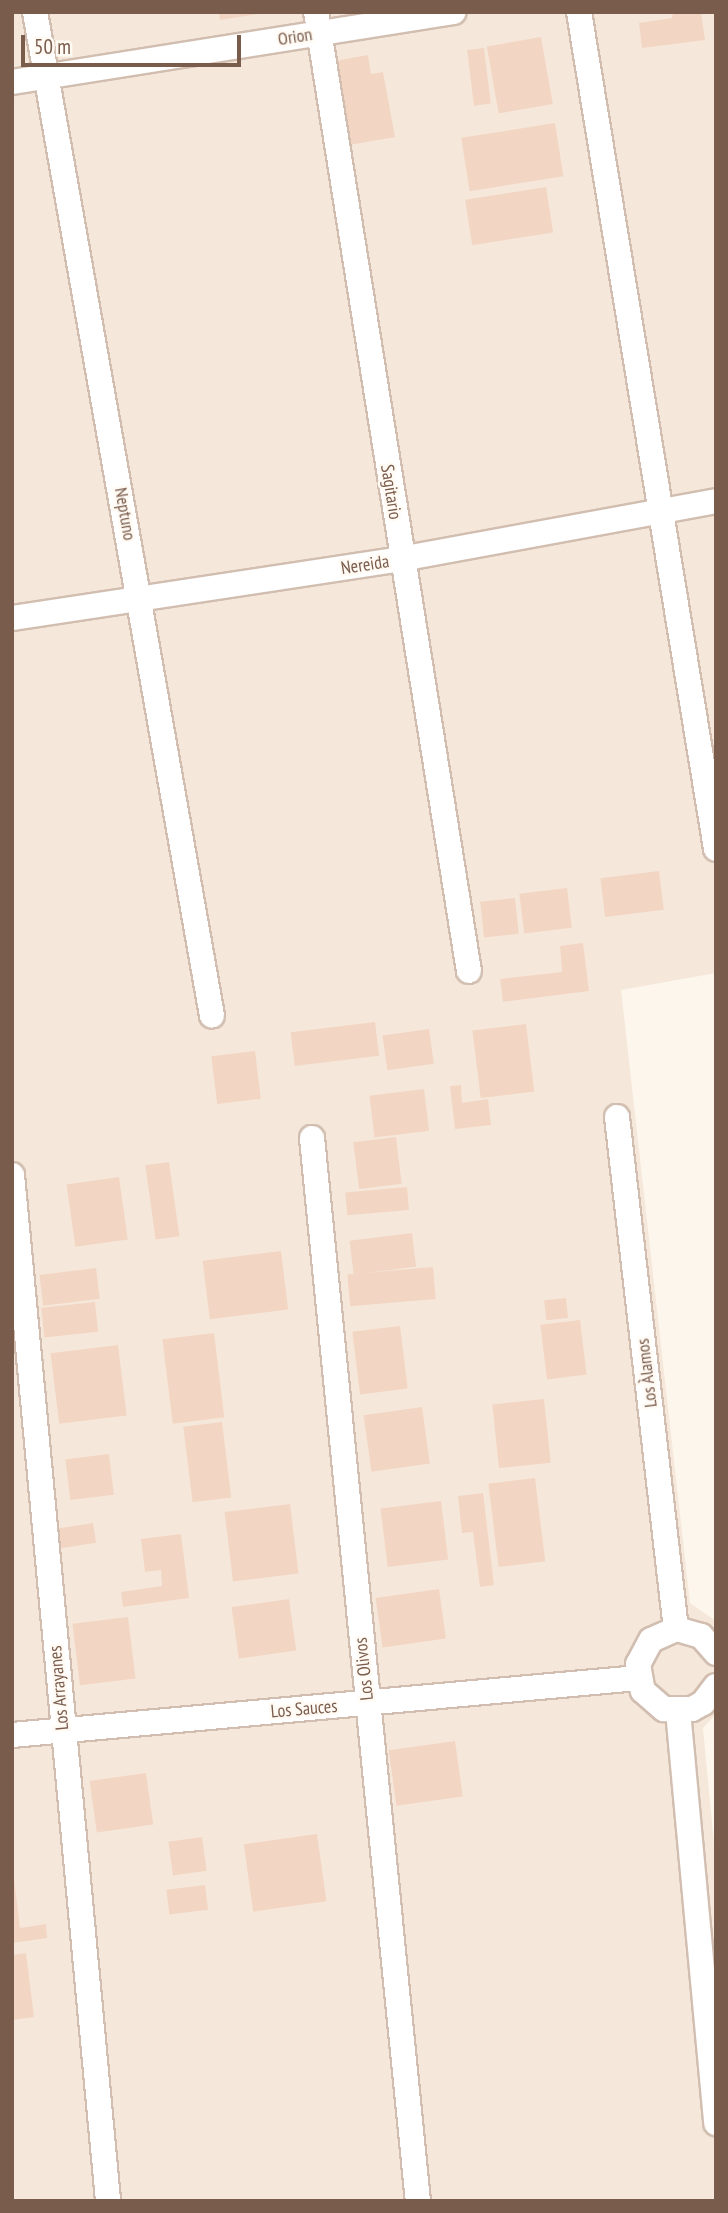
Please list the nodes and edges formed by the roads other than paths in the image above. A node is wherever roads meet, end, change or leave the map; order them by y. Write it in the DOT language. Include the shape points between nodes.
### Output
graph roads {
  1 [pos="35,12"];
  2 [pos="453,12"];
  3 [pos="579,12"];
  4 [pos="318,23"];
  5 [pos="45,77"];
  6 [pos="12,82"];
  7 [pos="716,501"];
  8 [pos="658,513"];
  9 [pos="401,559"];
  10 [pos="141,600"];
  11 [pos="12,618"];
  12 [pos="709,772"];
  13 [pos="716,849"];
  14 [pos="469,971"];
  15 [pos="212,1016"];
  16 [pos="617,1117"];
  17 [pos="312,1138"];
  18 [pos="12,1175"];
  19 [pos="676,1629"];
  20 [pos="716,1653"];
  21 [pos="638,1678"];
  22 [pos="716,1686"];
  23 [pos="368,1704"];
  24 [pos="678,1712"];
  25 [pos="63,1730"];
  26 [pos="12,1735"];
  27 [pos="716,2123"];
  28 [pos="108,2201"];
  29 [pos="418,2201"];
  1 -- 5 [label="street, Neptuno"];
  2 -- 4 [label="street, Orion"];
  3 -- 8 [label="street"];
  4 -- 5 [label="street, Orion"];
  4 -- 9 [label="street, Sagitario"];
  5 -- 6 [label="street, Orion"];
  5 -- 10 [label="street, Neptuno"];
  7 -- 8 [label="street, Nereida"];
  8 -- 9 [label="street, Nereida"];
  8 -- 12 [label="street"];
  9 -- 10 [label="street, Nereida"];
  9 -- 14 [label="street, Sagitario"];
  10 -- 11 [label="street, Nereida"];
  10 -- 15 [label="street, Neptuno"];
  12 -- 13 [label="street"];
  16 -- 19 [label="street, Los Àlamos"];
  17 -- 23 [label="street, Los Olivos"];
  18 -- 25 [label="street, Los Arrayanes"];
  19 -- 20 [label="street" via="701,1636"];
  19 -- 21 [label="street" via="651,1640 638,1664"];
  21 -- 23 [label="street, Los Sauces"];
  21 -- 24 [label="street" via="652,1702"];
  22 -- 24 [label="street" via="703,1703"];
  23 -- 25 [label="street, Los Sauces"];
  23 -- 29 [label="street, Los Olivos"];
  24 -- 27 [label="street"];
  25 -- 26 [label="street, Los Sauces"];
  25 -- 28 [label="street, Los Arrayanes"];
}
